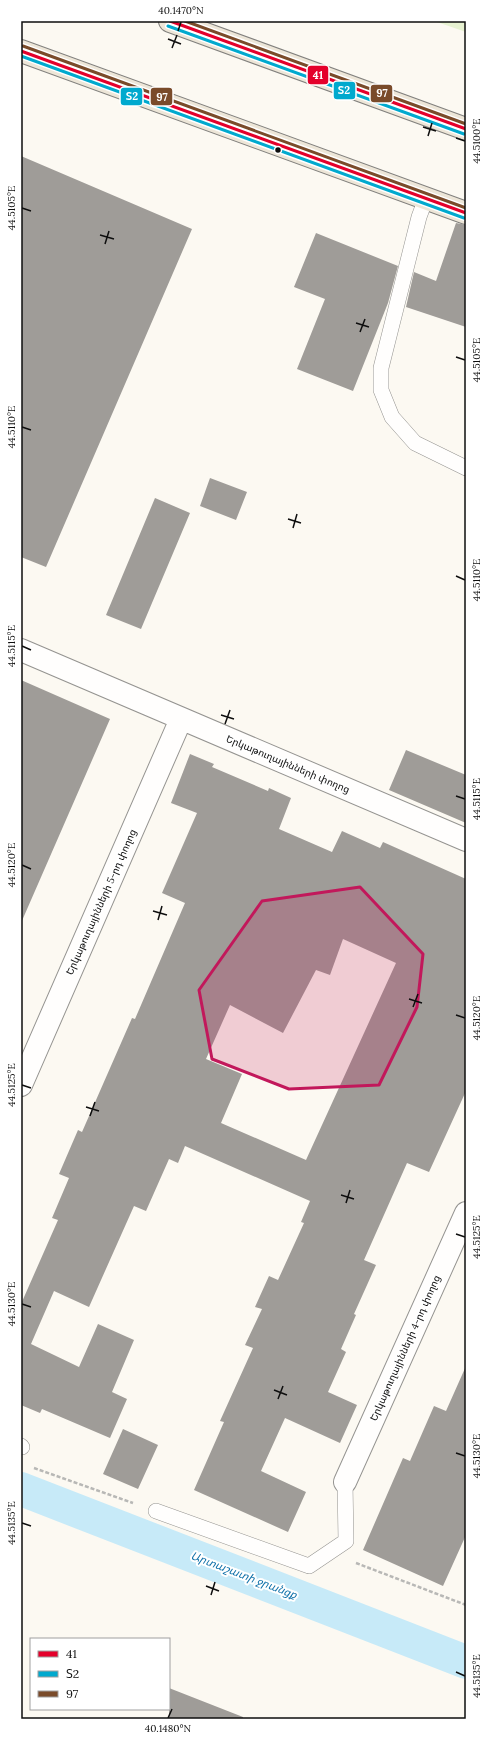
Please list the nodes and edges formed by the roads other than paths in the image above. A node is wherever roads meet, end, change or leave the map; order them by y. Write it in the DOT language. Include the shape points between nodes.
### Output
graph roads {
  1 [pos="170,21"];
  2 [pos="21,51"];
  3 [pos="466,129"];
  4 [pos="426,198"];
  5 [pos="466,213"];
  6 [pos="466,468"];
  7 [pos="21,650"];
  8 [pos="181,719"];
  9 [pos="466,840"];
  10 [pos="21,1085"];
  11 [pos="466,1213"];
  12 [pos="345,1482"];
  13 [pos="156,1511"];
  1 -- 3 [label="main road"];
  2 -- 4 [label="main road"];
  4 -- 5 [label="main road"];
  4 -- 6 [label="lane" via="381,368 380,390 392,417 415,443"];
  7 -- 8 [label="street, Երկաթուղայինների փողոց"];
  8 -- 9 [label="street, Երկաթուղայինների փողոց"];
  8 -- 10 [label="street, Երկաթուղայինների 5-րդ փողոց"];
  11 -- 12 [label="street, Երկաթուղայինների 4-րդ փողոց"];
  12 -- 13 [label="lane" via="346,1542 309,1566"];
}
